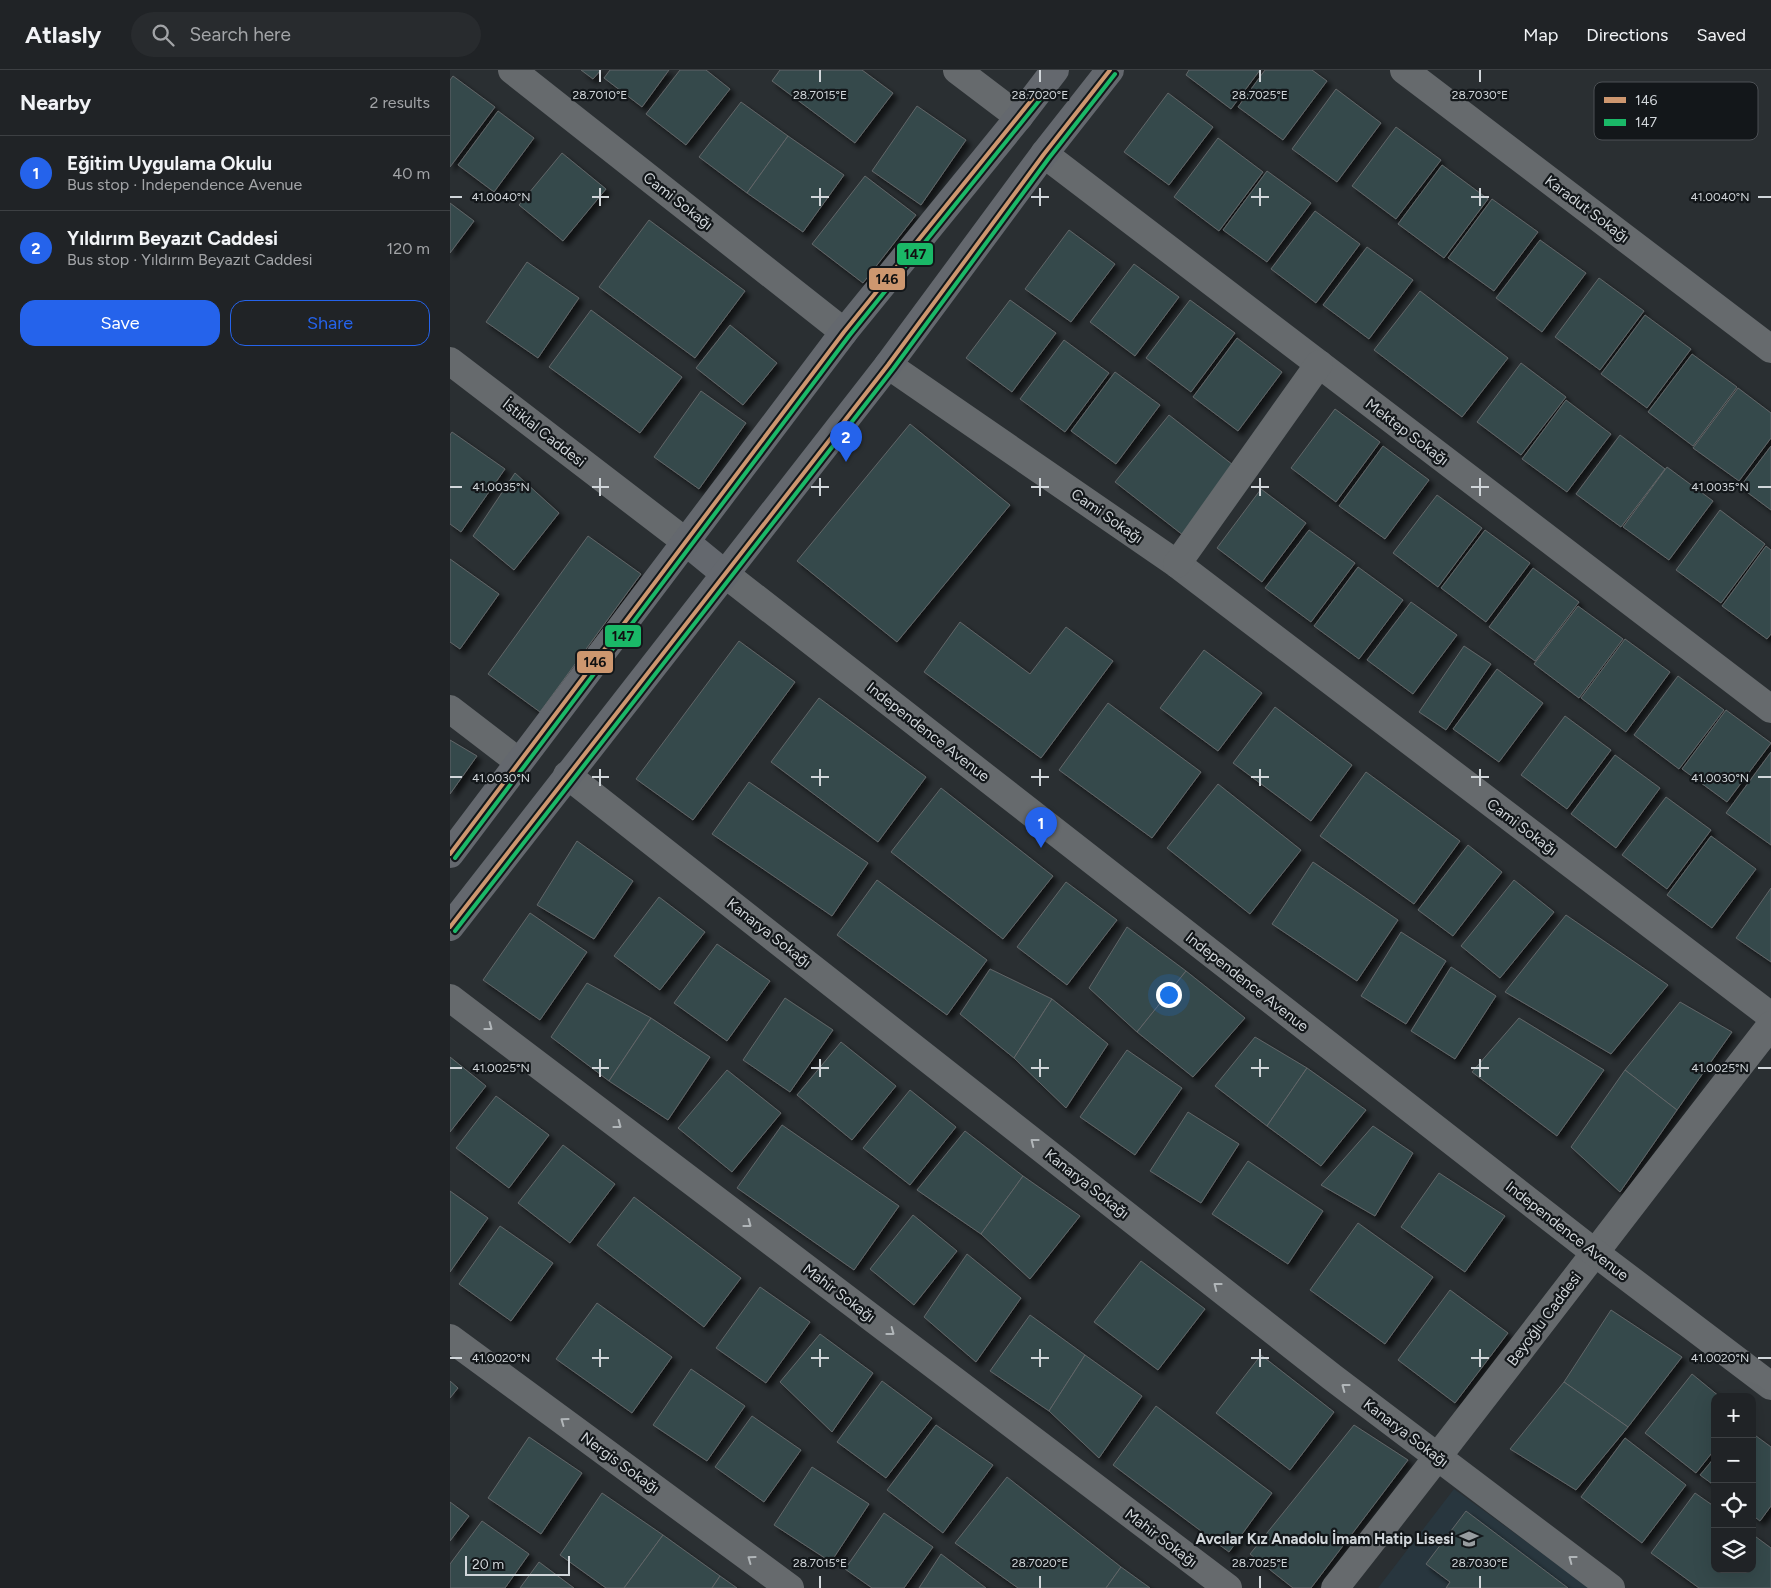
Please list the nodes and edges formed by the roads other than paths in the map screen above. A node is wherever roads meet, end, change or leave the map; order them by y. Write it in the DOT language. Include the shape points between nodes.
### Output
graph roads {
  1 [pos="512,70"];
  2 [pos="957,70"];
  3 [pos="1054,70"];
  4 [pos="1110,70"];
  5 [pos="1404,70"];
  6 [pos="1019,117"];
  7 [pos="1044,154"];
  8 [pos="844,332"];
  9 [pos="1771,349"];
  10 [pos="450,361"];
  11 [pos="1319,364"];
  12 [pos="888,365"];
  13 [pos="686,542"];
  14 [pos="1177,564"];
  15 [pos="725,574"];
  16 [pos="450,709"];
  17 [pos="1771,709"];
  18 [pos="519,762"];
  19 [pos="567,774"];
  20 [pos="450,854"];
  21 [pos="450,927"];
  22 [pos="450,998"];
  23 [pos="1771,1016"];
  24 [pos="1771,1025"];
  25 [pos="1594,1252"];
  26 [pos="450,1338"];
  27 [pos="1771,1386"];
  28 [pos="1438,1457"];
  29 [pos="790,1588"];
  30 [pos="1228,1588"];
  31 [pos="1335,1588"];
  32 [pos="1611,1588"];
  1 -- 8 [label="street, Cami Sokağı"];
  2 -- 6 [label="street"];
  3 -- 6 [label="main road"];
  4 -- 7 [label="main road"];
  5 -- 9 [label="street, Karadut Sokağı"];
  6 -- 8 [label="main road"];
  7 -- 11 [label="street, Mektep Sokağı"];
  7 -- 12 [label="main road"];
  8 -- 13 [label="main road"];
  10 -- 13 [label="street, İstiklal Caddesi"];
  11 -- 14 [label="street"];
  11 -- 17 [label="street, Mektep Sokağı"];
  12 -- 14 [label="street, Cami Sokağı"];
  12 -- 15 [label="main road"];
  13 -- 15 [label="main road"];
  13 -- 18 [label="main road"];
  14 -- 23 [label="street, Cami Sokağı"];
  15 -- 19 [label="main road"];
  15 -- 25 [label="street, Independence Avenue"];
  16 -- 18 [label="street"];
  18 -- 20 [label="main road"];
  19 -- 21 [label="main road"];
  28 -- 19 [label="street, Kanarya Sokağı, one-way"];
  22 -- 30 [label="street, Mahir Sokağı, one-way"];
  24 -- 25 [label="street, Beyoğlu Caddesi"];
  25 -- 27 [label="street, Independence Avenue"];
  25 -- 28 [label="street, Beyoğlu Caddesi"];
  29 -- 26 [label="street, Nergis Sokağı, one-way"];
  28 -- 31 [label="street, Beyoğlu Caddesi"];
  32 -- 28 [label="street, Kanarya Sokağı, one-way"];
}
